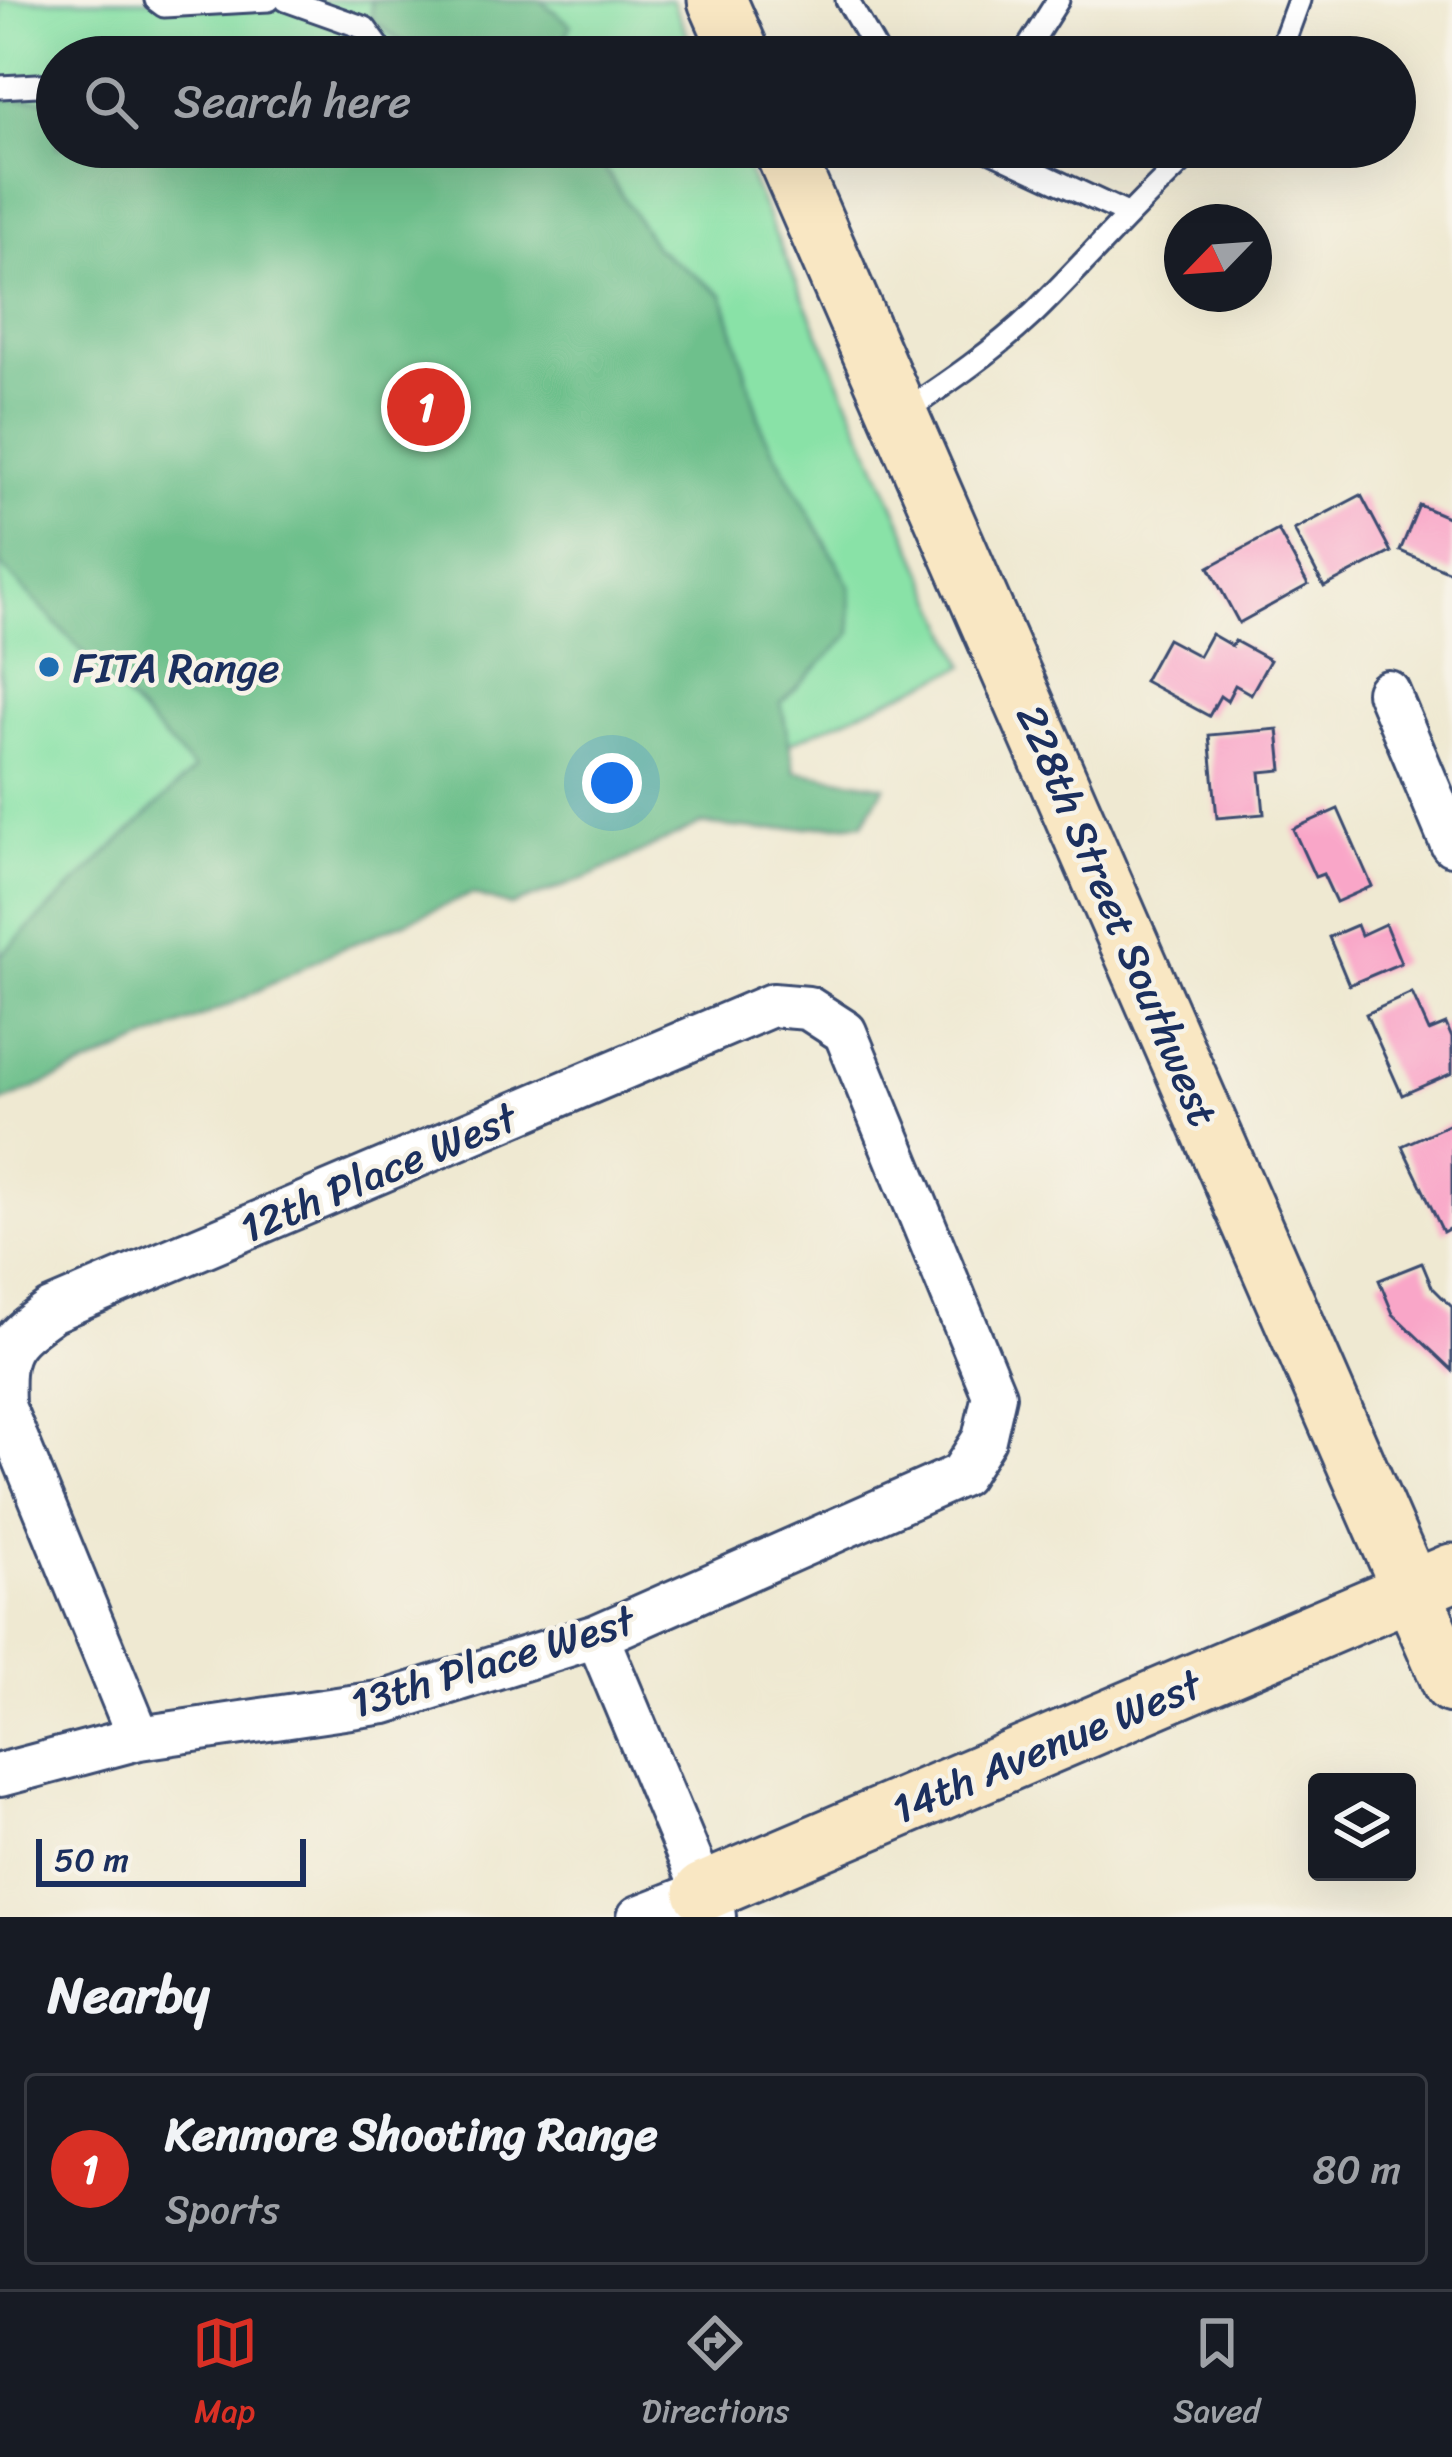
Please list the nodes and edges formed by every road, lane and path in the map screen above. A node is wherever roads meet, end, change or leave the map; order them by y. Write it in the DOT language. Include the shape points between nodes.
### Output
graph roads {
  1 [pos="156,0"];
  2 [pos="269,0"];
  3 [pos="286,0"];
  4 [pos="847,0"];
  5 [pos="1058,0"];
  6 [pos="1298,0"];
  7 [pos="371,36"];
  8 [pos="868,36"];
  9 [pos="1035,36"];
  10 [pos="1285,36"];
  11 [pos="36,85"];
  12 [pos="0,87"];
  13 [pos="791,168"];
  14 [pos="1028,168"];
  15 [pos="1176,168"];
  16 [pos="1127,214"];
  17 [pos="902,413"];
  18 [pos="1388,692"];
  19 [pos="1452,844"];
  20 [pos="1,1361"];
  21 [pos="961,1475"];
  22 [pos="1432,1582"];
  23 [pos="597,1636"];
  24 [pos="1452,1684"];
  25 [pos="139,1738"];
  26 [pos="0,1774"];
  27 [pos="709,1904"];
  28 [pos="639,1917"];
  1 -- 2 [label="lane"];
  3 -- 7 [label="lane"];
  4 -- 8 [label="lane"];
  5 -- 9 [label="lane"];
  6 -- 10 [label="lane"];
  11 -- 12 [label="lane"];
  13 -- 17 [label="main road, 228th Street Southwest"];
  14 -- 16 [label="lane"];
  15 -- 16 [label="lane"];
  16 -- 17 [label="lane" via="1003,340"];
  17 -- 22 [label="main road, 228th Street Southwest"];
  18 -- 19 [label="street"];
  20 -- 21 [label="street, 12th Place West" via="21,1332 50,1311 772,1005 808,1008 845,1032 994,1395 984,1439"];
  20 -- 25 [label="street" via="3,1406"];
  21 -- 23 [label="street, 13th Place West"];
  22 -- 24 [label="main road, 228th Street Southwest"];
  22 -- 27 [label="main road, 14th Avenue West"];
  23 -- 25 [label="street, 13th Place West" via="385,1702"];
  23 -- 27 [label="street"];
  25 -- 26 [label="street, 13th Place West"];
  27 -- 28 [label="street, 14th Avenue West"];
}
